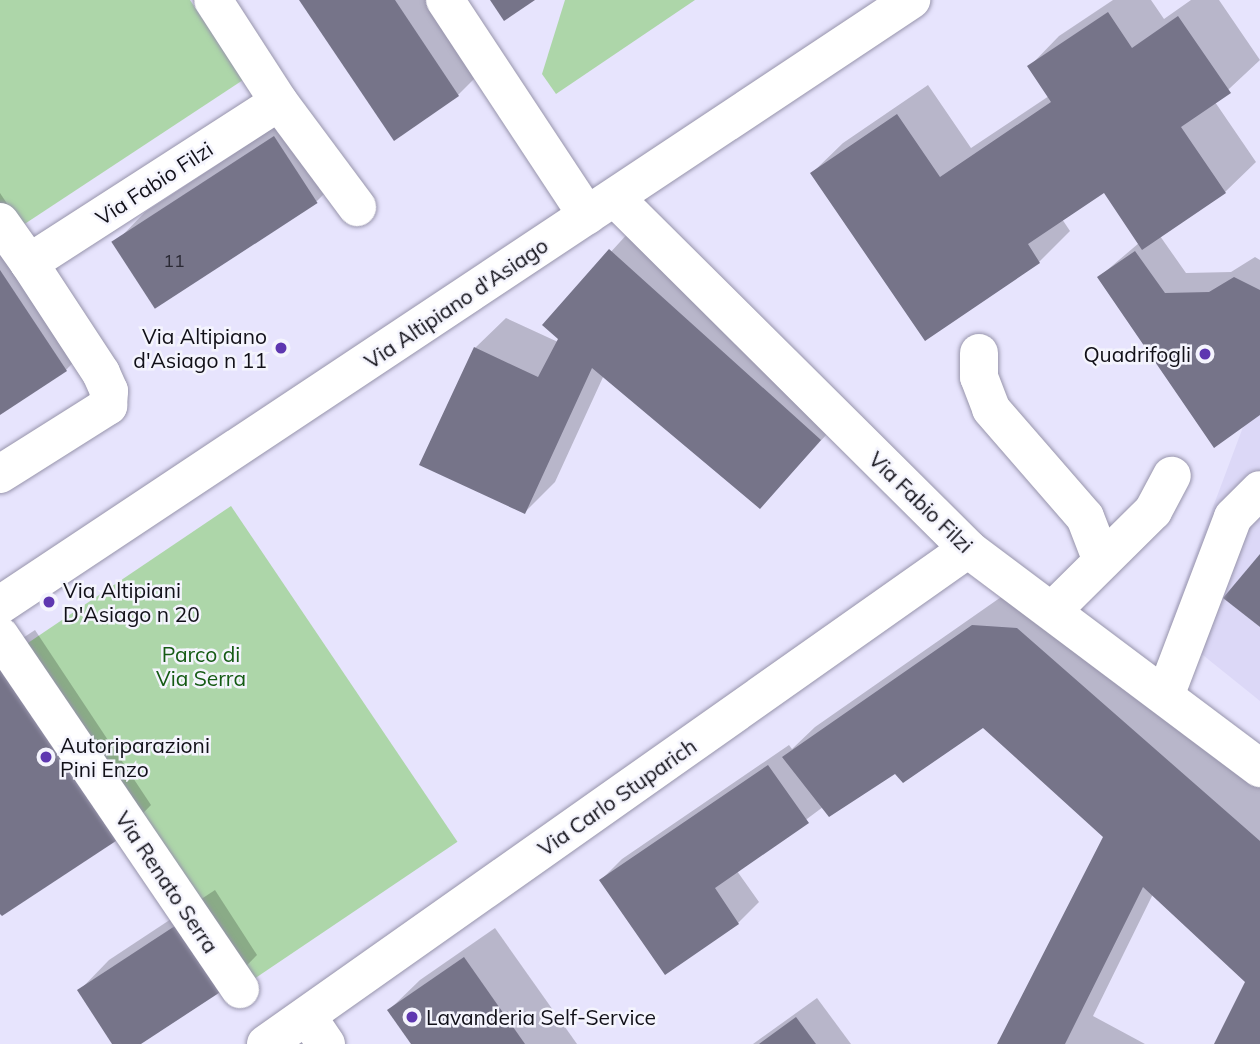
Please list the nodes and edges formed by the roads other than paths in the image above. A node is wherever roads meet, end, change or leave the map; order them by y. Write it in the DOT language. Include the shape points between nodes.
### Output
graph roads {
  1 [pos="213,0"];
  2 [pos="445,0"];
  3 [pos="911,0"];
  4 [pos="279,102"];
  5 [pos="601,206"];
  6 [pos="356,207"];
  7 [pos="0,222"];
  8 [pos="29,263"];
  9 [pos="979,353"];
  10 [pos="0,474"];
  11 [pos="1172,476"];
  12 [pos="1260,490"];
  13 [pos="968,549"];
  14 [pos="1102,561"];
  15 [pos="1,609"];
  16 [pos="1052,611"];
  17 [pos="1165,696"];
  18 [pos="1260,768"];
  19 [pos="240,989"];
  20 [pos="317,1030"];
  21 [pos="266,1044"];
  1 -- 4 [label="street"];
  2 -- 5 [label="street, Via Fabio Filzi"];
  3 -- 5 [label="street, Via Altipiano d'Asiago"];
  4 -- 6 [label="street"];
  4 -- 8 [label="street, Via Fabio Filzi"];
  5 -- 13 [label="street, Via Fabio Filzi"];
  5 -- 15 [label="street, Via Altipiano d'Asiago"];
  7 -- 8 [label="street"];
  8 -- 10 [label="street" via="101,373 110,391 108,406"];
  9 -- 14 [label="street" via="979,377 991,409 1085,517"];
  11 -- 14 [label="street" via="1153,511"];
  12 -- 17 [label="street" via="1233,517"];
  13 -- 16 [label="street, Via Fabio Filzi"];
  13 -- 20 [label="street, Via Carlo Stuparich"];
  14 -- 16 [label="street"];
  15 -- 19 [label="street, Via Renato Serra"];
  16 -- 17 [label="street, Via Fabio Filzi"];
  17 -- 18 [label="street, Via Fabio Filzi"];
  20 -- 21 [label="street, Via Carlo Stuparich"];
}
